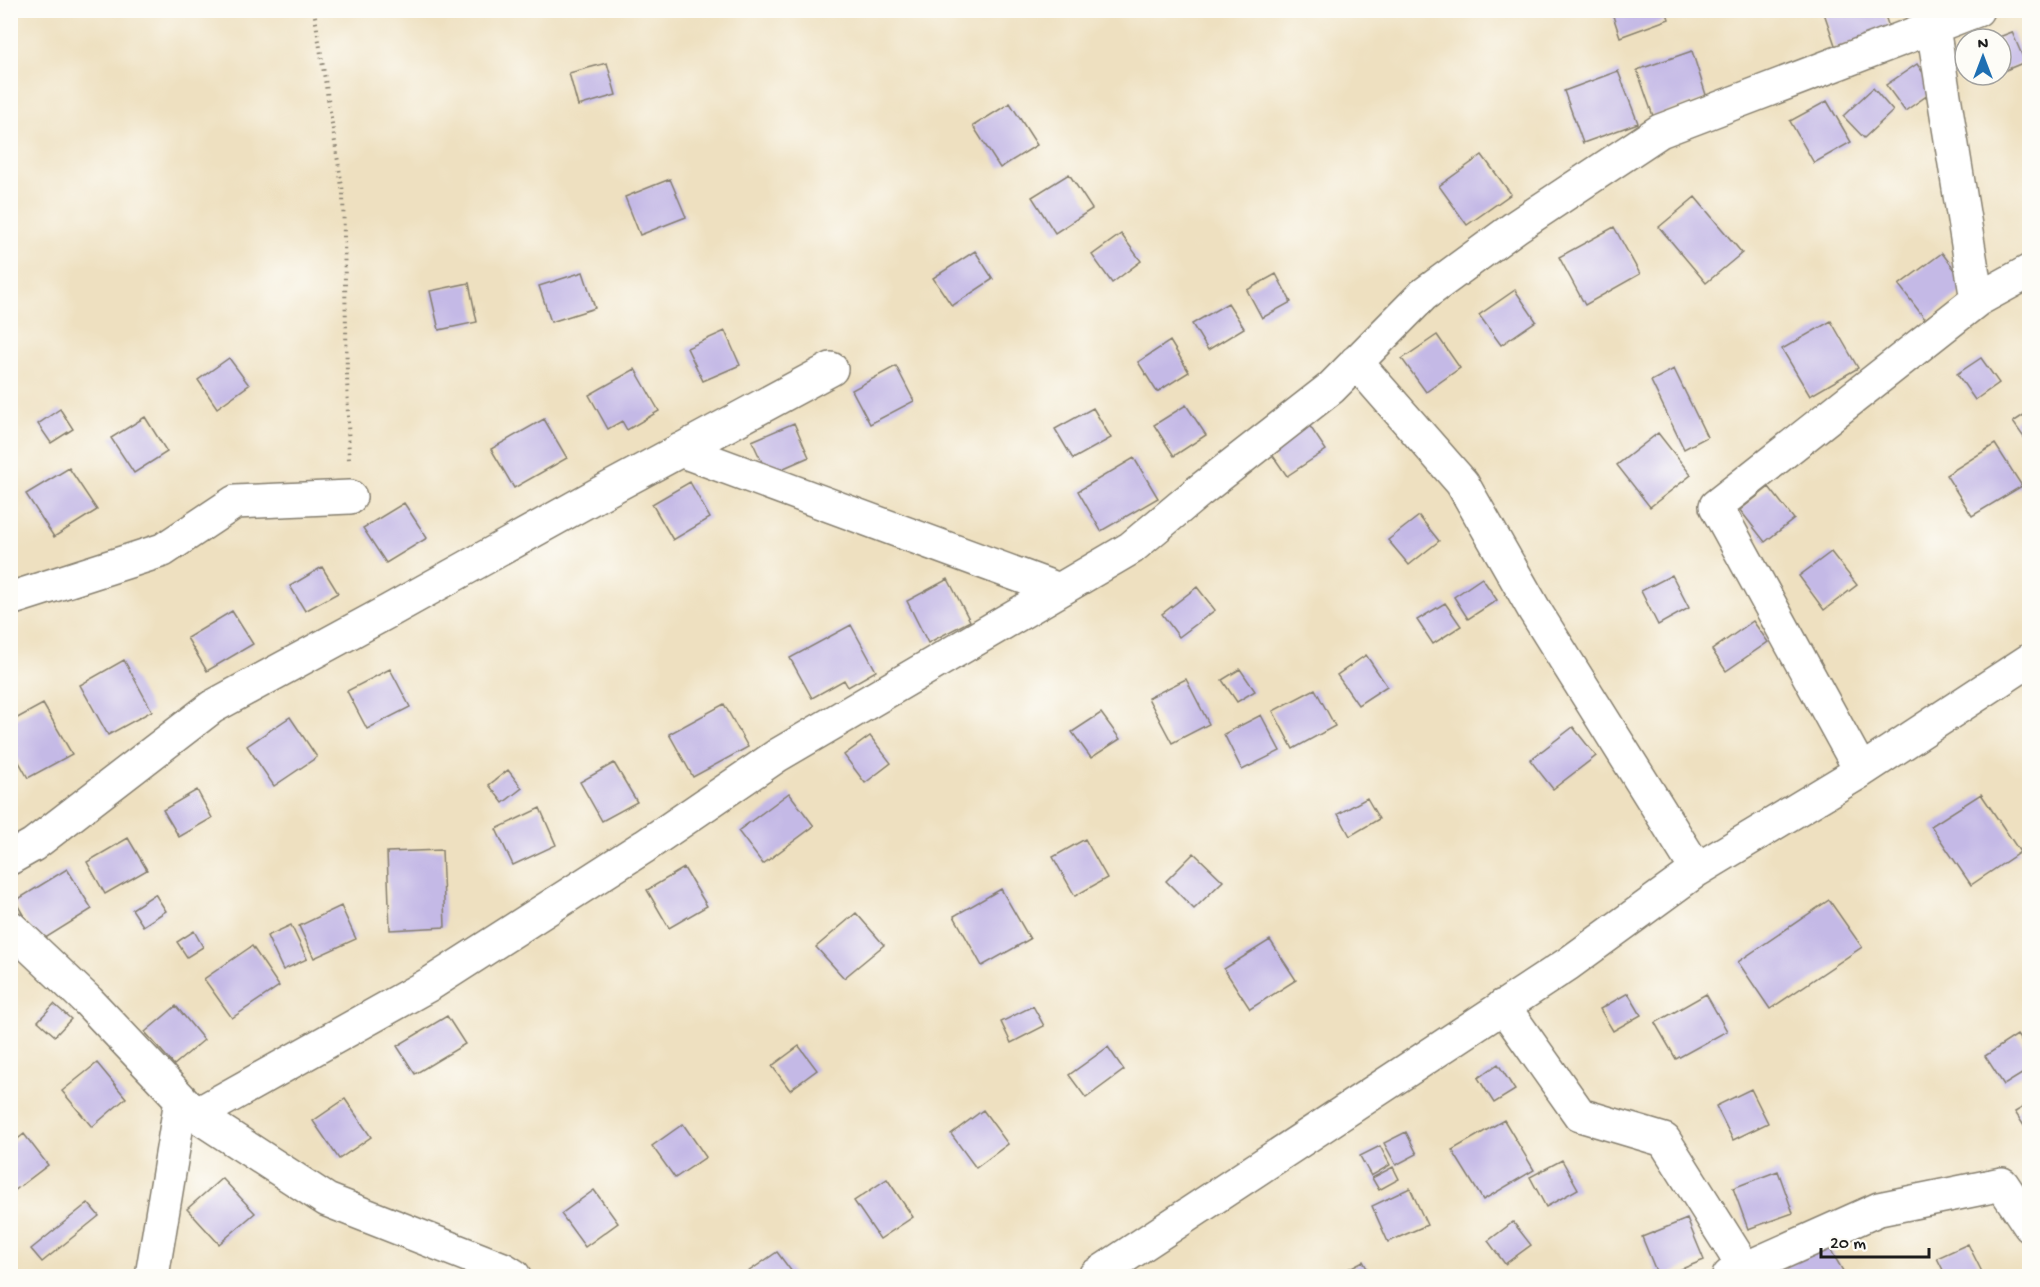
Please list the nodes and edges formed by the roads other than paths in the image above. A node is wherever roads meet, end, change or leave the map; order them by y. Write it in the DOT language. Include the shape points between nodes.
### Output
graph roads {
  1 [pos="1977,10"];
  2 [pos="1933,27"];
  3 [pos="2030,271"];
  4 [pos="1977,300"];
  5 [pos="1356,362"];
  6 [pos="831,369"];
  7 [pos="680,450"];
  8 [pos="350,497"];
  9 [pos="1059,590"];
  10 [pos="10,599"];
  11 [pos="2030,660"];
  12 [pos="1861,771"];
  13 [pos="10,858"];
  14 [pos="1698,870"];
  15 [pos="10,927"];
  16 [pos="1503,1006"];
  17 [pos="188,1107"];
  18 [pos="2030,1226"];
  19 [pos="1737,1273"];
  20 [pos="152,1276"];
  21 [pos="514,1276"];
  22 [pos="1095,1276"];
  1 -- 2 [label="street"];
  2 -- 4 [label="street"];
  2 -- 5 [label="street" via="1660,131 1423,294"];
  3 -- 4 [label="street"];
  4 -- 12 [label="street" via="1716,506"];
  5 -- 9 [label="street" via="1331,388 1131,548"];
  5 -- 14 [label="street" via="1462,483 1535,611"];
  6 -- 7 [label="street"];
  7 -- 9 [label="street"];
  7 -- 13 [label="street" via="212,707 33,845"];
  8 -- 10 [label="street" via="235,502 163,550"];
  9 -- 17 [label="street" via="778,755 430,984"];
  11 -- 12 [label="street"];
  12 -- 14 [label="street"];
  14 -- 16 [label="street"];
  15 -- 17 [label="street" via="88,1001"];
  16 -- 19 [label="street" via="1580,1114 1664,1140"];
  16 -- 22 [label="street"];
  17 -- 20 [label="street"];
  17 -- 21 [label="street" via="327,1200"];
  18 -- 19 [label="street" via="2002,1184 1879,1209"];
}
